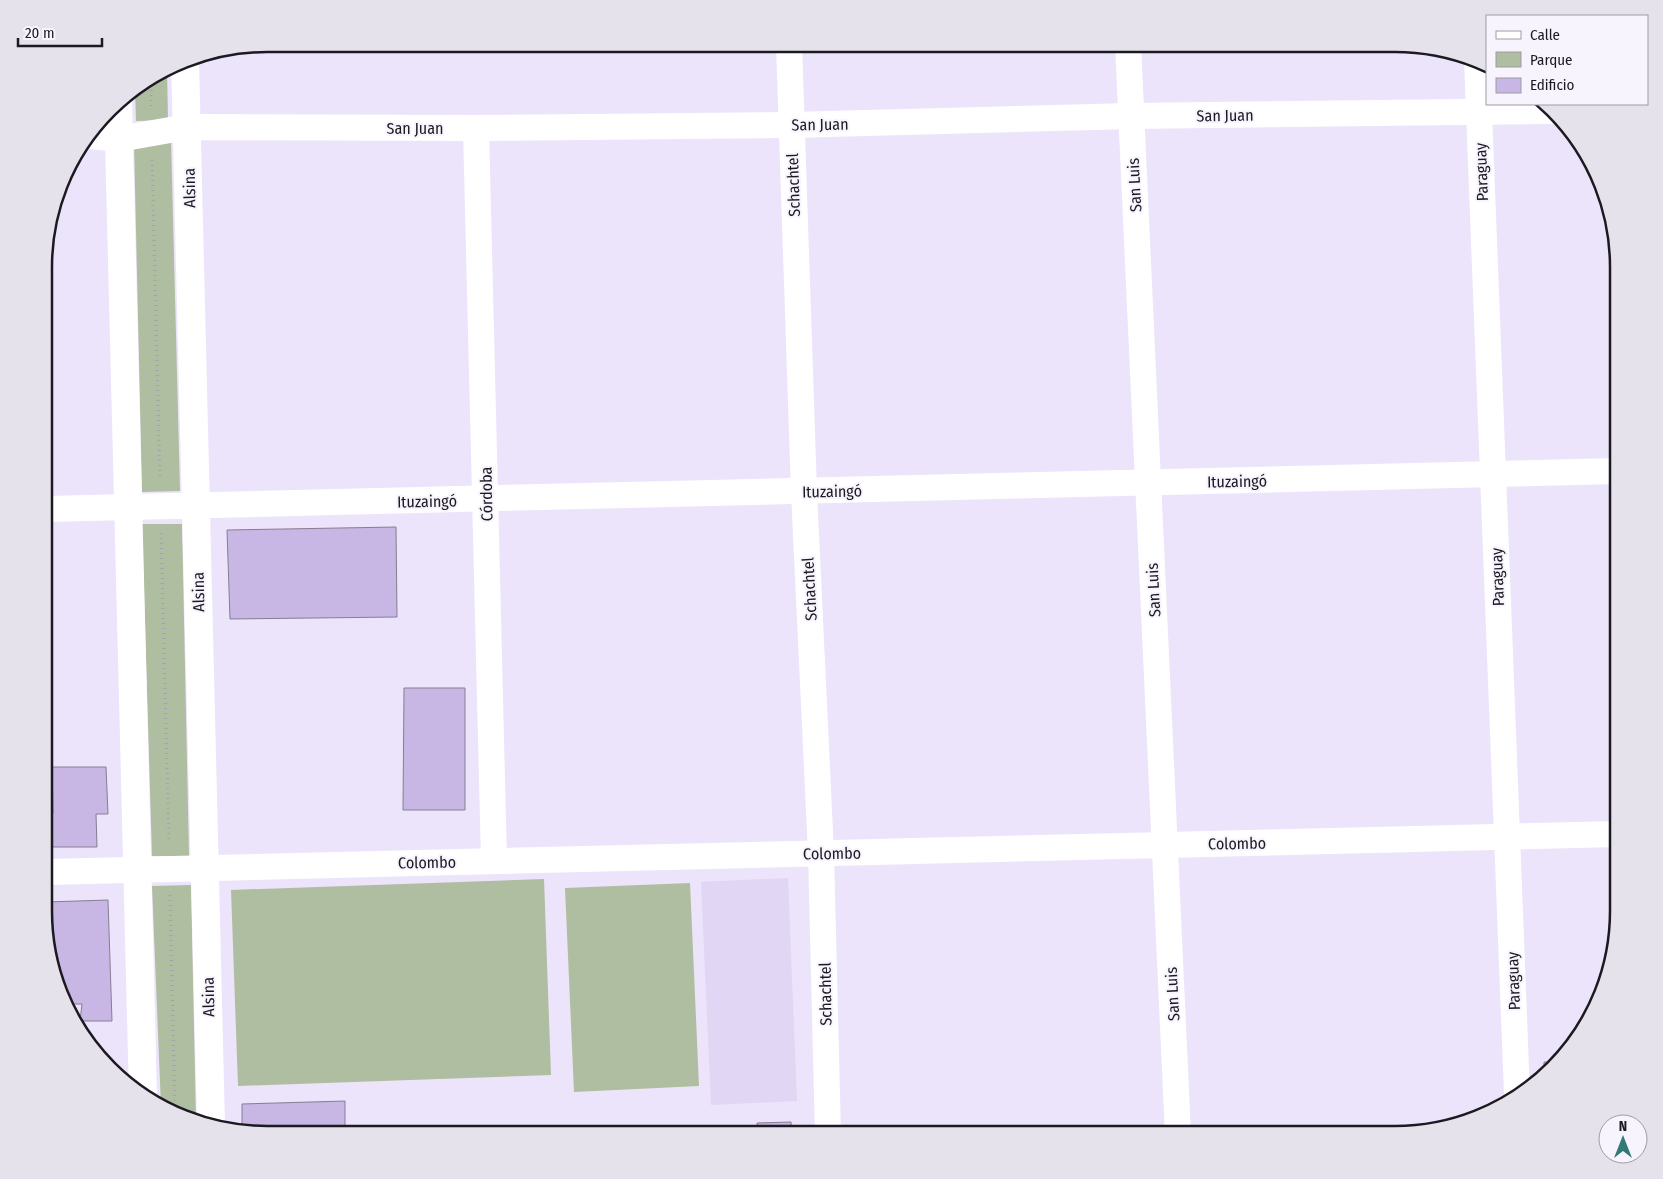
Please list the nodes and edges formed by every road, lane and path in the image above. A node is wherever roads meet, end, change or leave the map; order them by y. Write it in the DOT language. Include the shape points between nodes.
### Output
graph roads {
  1 [pos="789,52"];
  2 [pos="1128,52"];
  3 [pos="1476,68"];
  4 [pos="186,69"];
  5 [pos="150,87"];
  6 [pos="1479,111"];
  7 [pos="1543,111"];
  8 [pos="118,112"];
  9 [pos="1131,116"];
  10 [pos="791,125"];
  11 [pos="187,128"];
  12 [pos="476,128"];
  13 [pos="152,132"];
  14 [pos="97,136"];
  15 [pos="119,138"];
  16 [pos="1610,471"];
  17 [pos="1493,474"];
  18 [pos="1148,483"];
  19 [pos="804,492"];
  20 [pos="486,499"];
  21 [pos="196,506"];
  22 [pos="161,507"];
  23 [pos="128,508"];
  24 [pos="52,509"];
  25 [pos="1610,834"];
  26 [pos="1507,837"];
  27 [pos="1165,845"];
  28 [pos="821,853"];
  29 [pos="494,861"];
  30 [pos="169,868"];
  31 [pos="205,868"];
  32 [pos="138,869"];
  33 [pos="52,872"];
  34 [pos="144,1087"];
  35 [pos="1517,1089"];
  36 [pos="175,1105"];
  37 [pos="211,1119"];
  38 [pos="828,1126"];
  39 [pos="1178,1126"];
  1 -- 10 [label="street, Schachtel"];
  2 -- 9 [label="street, San Luis"];
  3 -- 6 [label="street, Paraguay"];
  4 -- 11 [label="main road, Alsina"];
  5 -- 13 [label="path"];
  6 -- 7 [label="street, San Juan"];
  6 -- 9 [label="street, San Juan"];
  6 -- 17 [label="street, Paraguay"];
  8 -- 15 [label="main road"];
  9 -- 10 [label="street, San Juan"];
  9 -- 18 [label="street, San Luis"];
  10 -- 12 [label="street, San Juan"];
  10 -- 19 [label="street, Schachtel"];
  11 -- 12 [label="street, San Juan"];
  11 -- 13 [label="street, San Juan"];
  11 -- 21 [label="main road, Alsina"];
  12 -- 20 [label="street, Córdoba"];
  13 -- 15 [label="street, San Juan"];
  13 -- 22 [label="path"];
  14 -- 15 [label="street, San Juan"];
  15 -- 23 [label="main road"];
  16 -- 17 [label="street, Ituzaingó"];
  17 -- 18 [label="street, Ituzaingó"];
  17 -- 26 [label="street, Paraguay"];
  18 -- 19 [label="street, Ituzaingó"];
  18 -- 27 [label="street, San Luis"];
  19 -- 20 [label="street, Ituzaingó"];
  19 -- 28 [label="street, Schachtel"];
  20 -- 21 [label="street, Ituzaingó"];
  20 -- 29 [label="street, Córdoba"];
  21 -- 22 [label="street, Ituzaingó"];
  21 -- 31 [label="main road, Alsina"];
  22 -- 23 [label="street, Ituzaingó"];
  22 -- 30 [label="path"];
  23 -- 24 [label="street, Ituzaingó"];
  23 -- 32 [label="main road"];
  25 -- 26 [label="street, Colombo"];
  26 -- 27 [label="street, Colombo"];
  26 -- 35 [label="street, Paraguay"];
  27 -- 28 [label="street, Colombo"];
  27 -- 39 [label="street, San Luis"];
  28 -- 29 [label="street, Colombo"];
  28 -- 38 [label="street, Schachtel"];
  29 -- 31 [label="street, Colombo"];
  30 -- 31 [label="street, Colombo"];
  30 -- 32 [label="street, Colombo"];
  30 -- 36 [label="path"];
  31 -- 37 [label="main road, Alsina"];
  32 -- 33 [label="street, Colombo"];
  32 -- 34 [label="main road"];
}
